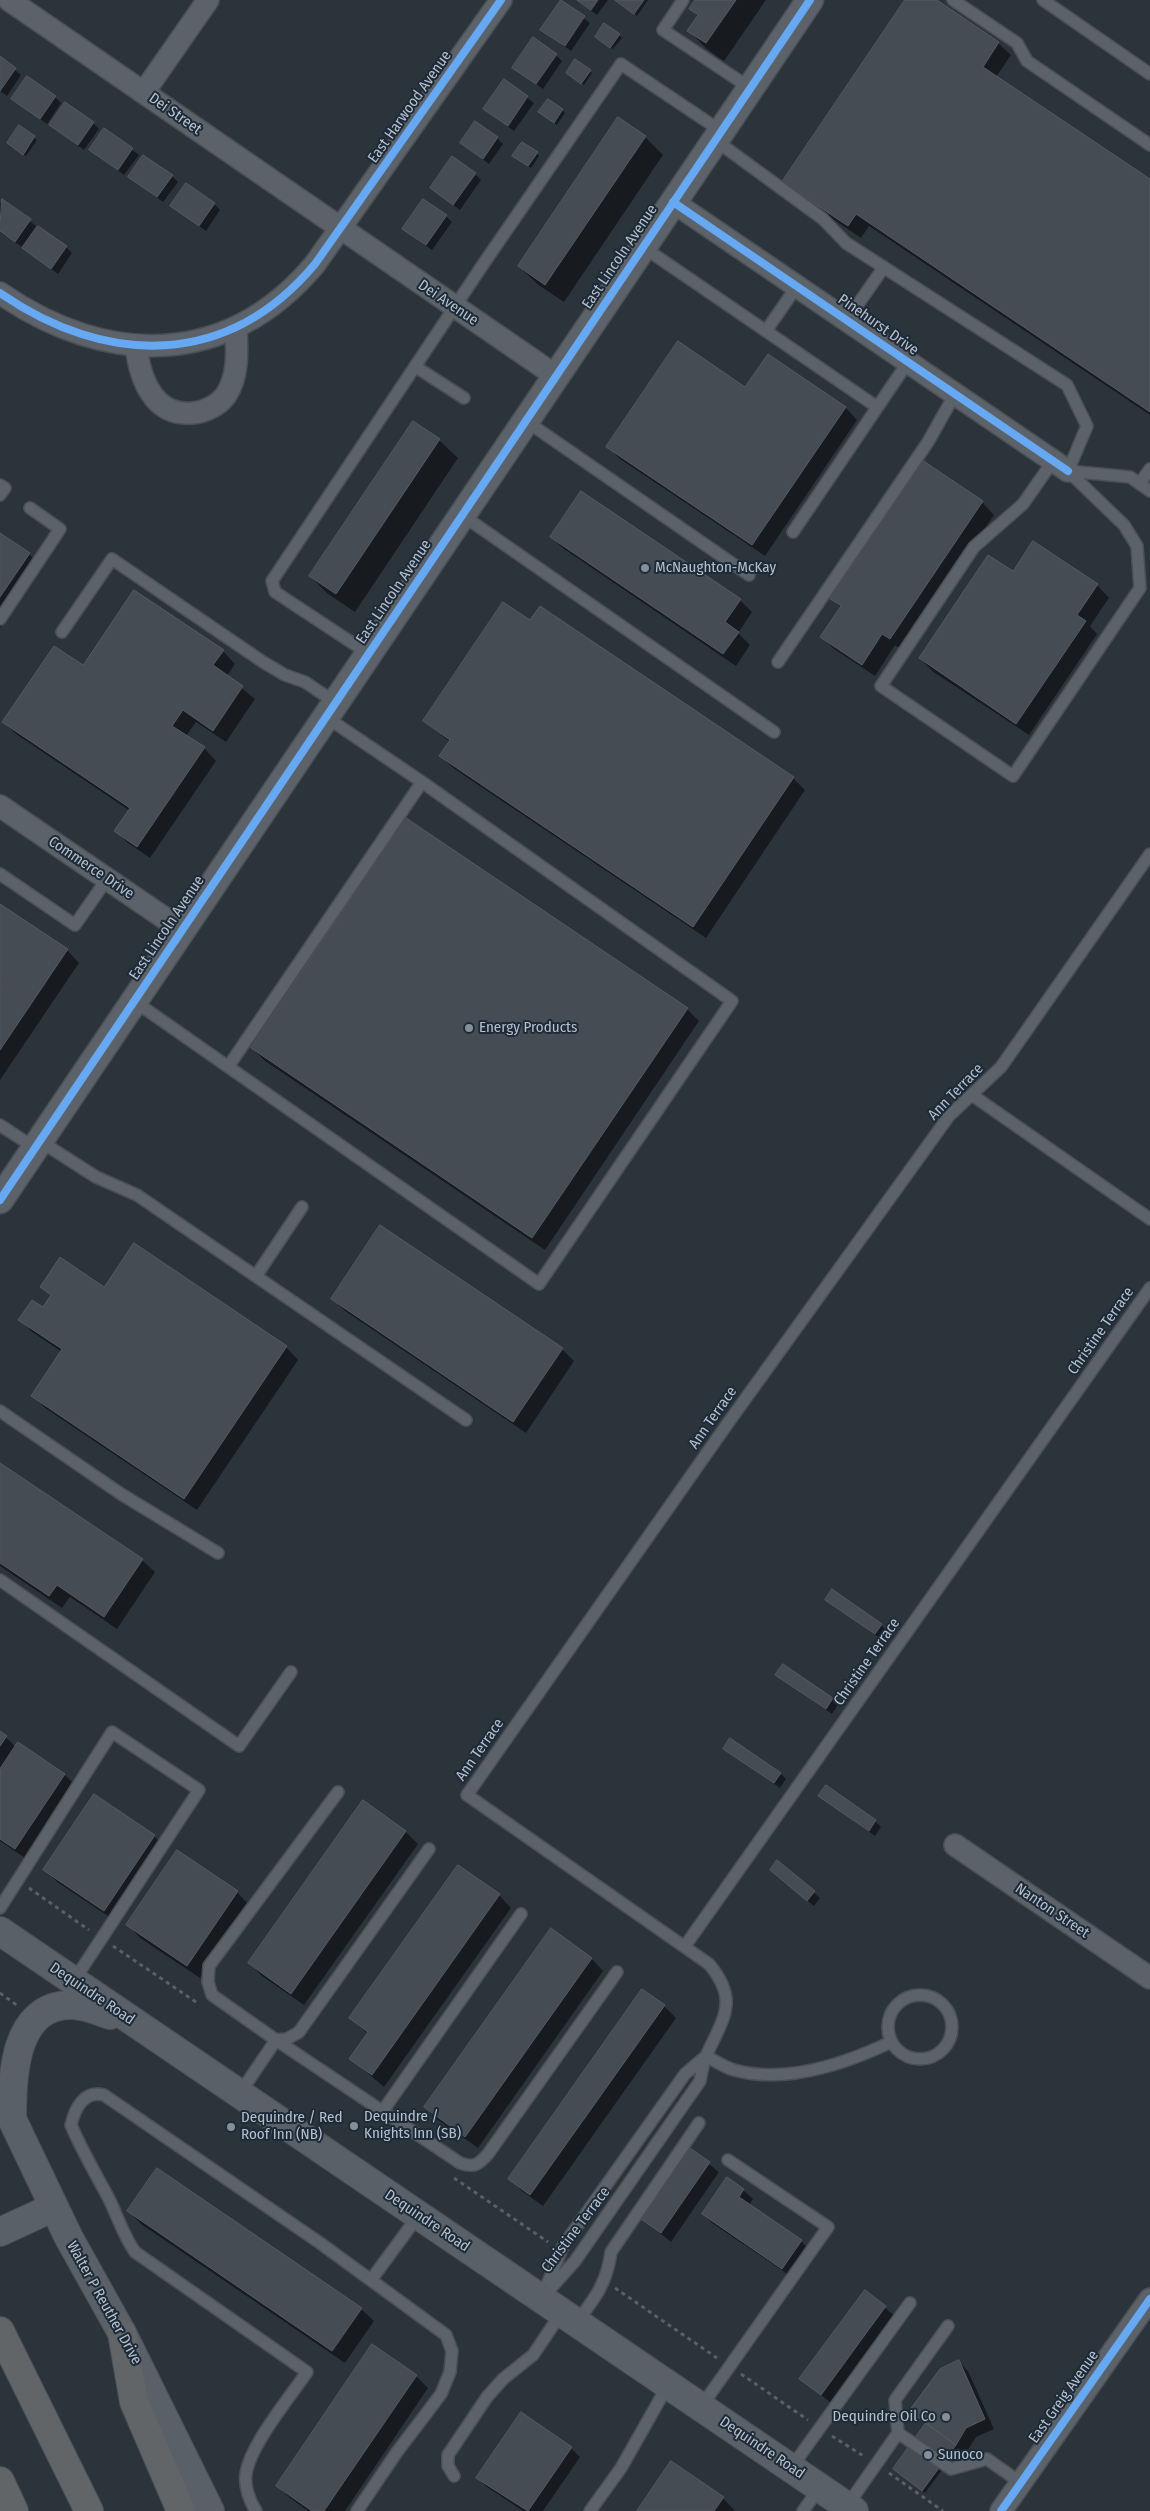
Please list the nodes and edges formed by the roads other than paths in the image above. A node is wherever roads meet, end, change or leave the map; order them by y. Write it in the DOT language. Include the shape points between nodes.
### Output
graph roads {
  1 [pos="9,0"];
  2 [pos="208,0"];
  3 [pos="501,0"];
  4 [pos="683,0"];
  5 [pos="953,0"];
  6 [pos="1043,0"];
  7 [pos="802,3"];
  8 [pos="1150,74"];
  9 [pos="750,88"];
  10 [pos="144,92"];
  11 [pos="718,136"];
  12 [pos="1150,145"];
  13 [pos="673,202"];
  14 [pos="341,229"];
  15 [pos="643,247"];
  16 [pos="884,268"];
  17 [pos="797,286"];
  18 [pos="0,293"];
  19 [pos="456,308"];
  20 [pos="847,320"];
  21 [pos="236,327"];
  22 [pos="766,332"];
  23 [pos="136,346"];
  24 [pos="908,362"];
  25 [pos="416,367"];
  26 [pos="556,376"];
  27 [pos="955,394"];
  28 [pos="464,398"];
  29 [pos="877,407"];
  30 [pos="526,420"];
  31 [pos="1060,466"];
  32 [pos="1150,469"];
  33 [pos="1140,483"];
  34 [pos="0,485"];
  35 [pos="1150,491"];
  36 [pos="0,495"];
  37 [pos="30,508"];
  38 [pos="462,514"];
  39 [pos="793,532"];
  40 [pos="749,575"];
  41 [pos="0,619"];
  42 [pos="62,632"];
  43 [pos="369,654"];
  44 [pos="778,662"];
  45 [pos="331,710"];
  46 [pos="774,732"];
  47 [pos="422,782"];
  48 [pos="0,806"];
  49 [pos="1150,854"];
  50 [pos="0,874"];
  51 [pos="106,879"];
  52 [pos="182,930"];
  53 [pos="134,1001"];
  54 [pos="228,1067"];
  55 [pos="972,1095"];
  56 [pos="0,1125"];
  57 [pos="38,1145"];
  58 [pos="0,1200"];
  59 [pos="302,1207"];
  60 [pos="1150,1219"];
  61 [pos="256,1276"];
  62 [pos="1150,1288"];
  63 [pos="0,1411"];
  64 [pos="466,1420"];
  65 [pos="218,1553"];
  66 [pos="0,1580"];
  67 [pos="291,1672"];
  68 [pos="338,1792"];
  69 [pos="955,1845"];
  70 [pos="429,1849"];
  71 [pos="0,1908"];
  72 [pos="521,1914"];
  73 [pos="0,1930"];
  74 [pos="684,1946"];
  75 [pos="617,1972"];
  76 [pos="1150,1978"];
  77 [pos="73,1982"];
  78 [pos="130,2021"];
  79 [pos="276,2040"];
  80 [pos="892,2042"];
  81 [pos="706,2056"];
  82 [pos="240,2093"];
  83 [pos="0,2094"];
  84 [pos="382,2112"];
  85 [pos="12,2120"];
  86 [pos="699,2123"];
  87 [pos="728,2160"];
  88 [pos="54,2207"];
  89 [pos="418,2216"];
  90 [pos="1,2232"];
  91 [pos="371,2280"];
  92 [pos="1150,2298"];
  93 [pos="910,2303"];
  94 [pos="560,2311"];
  95 [pos="948,2326"];
  96 [pos="0,2331"];
  97 [pos="122,2333"];
  98 [pos="668,2385"];
  99 [pos="702,2408"];
  100 [pos="898,2433"];
  101 [pos="791,2468"];
  102 [pos="454,2476"];
  103 [pos="0,2482"];
  104 [pos="1021,2482"];
  105 [pos="820,2488"];
  106 [pos="851,2509"];
  107 [pos="14,2511"];
  108 [pos="89,2511"];
  109 [pos="181,2511"];
  110 [pos="210,2511"];
  111 [pos="256,2511"];
  112 [pos="357,2511"];
  113 [pos="590,2511"];
  114 [pos="803,2511"];
  115 [pos="1001,2511"];
  1 -- 10 [label="street, Dei Street"];
  2 -- 10 [label="street"];
  3 -- 14 [label="street, East Harwood Avenue"];
  4 -- 9 [label="lane" via="663,30"];
  5 -- 12 [label="lane" via="1017,43 1027,61"];
  6 -- 8 [label="lane"];
  7 -- 9 [label="street, East Lincoln Avenue"];
  9 -- 11 [label="street, East Lincoln Avenue"];
  10 -- 14 [label="street, Dei Street"];
  11 -- 13 [label="street, East Lincoln Avenue"];
  11 -- 16 [label="lane" via="823,219 846,243"];
  11 -- 19 [label="lane" via="621,64 484,262"];
  13 -- 15 [label="street, East Lincoln Avenue"];
  13 -- 17 [label="street, Pinehurst Drive"];
  14 -- 19 [label="street, Dei Avenue"];
  14 -- 21 [label="street, East Harwood Avenue" via="292,290"];
  15 -- 22 [label="lane"];
  15 -- 26 [label="street, East Lincoln Avenue"];
  16 -- 20 [label="lane"];
  16 -- 31 [label="lane" via="1067,385 1087,426"];
  17 -- 20 [label="street, Pinehurst Drive"];
  17 -- 22 [label="lane"];
  18 -- 23 [label="street, East Harwood Avenue" via="35,316 69,332"];
  19 -- 25 [label="lane"];
  19 -- 26 [label="street, Dei Avenue"];
  20 -- 24 [label="street, Pinehurst Drive"];
  21 -- 23 [label="street, East Harwood Avenue" via="182,343"];
  21 -- 23 [label="street" via="236,364 232,380 225,395 201,412 186,414 172,411 153,397 142,379"];
  22 -- 29 [label="lane"];
  24 -- 27 [label="street, Pinehurst Drive"];
  24 -- 29 [label="lane"];
  25 -- 28 [label="lane"];
  25 -- 43 [label="lane" via="272,581 275,592"];
  26 -- 30 [label="street, East Lincoln Avenue"];
  27 -- 31 [label="street, Pinehurst Drive"];
  27 -- 44 [label="lane" via="928,442"];
  29 -- 39 [label="lane"];
  30 -- 38 [label="street, East Lincoln Avenue"];
  30 -- 40 [label="lane"];
  31 -- 31 [label="lane" via="1024,504 974,547 881,686 1013,776 1140,588 1137,546 1124,525"];
  31 -- 33 [label="lane" via="1130,477"];
  32 -- 33 [label="lane"];
  33 -- 35 [label="lane"];
  34 -- 36 [label="lane" via="5,488"];
  37 -- 41 [label="lane" via="60,528"];
  38 -- 43 [label="street, East Lincoln Avenue"];
  38 -- 46 [label="lane"];
  42 -- 45 [label="lane" via="112,559 263,662 305,682"];
  43 -- 45 [label="street, East Lincoln Avenue"];
  45 -- 47 [label="lane"];
  45 -- 52 [label="street, East Lincoln Avenue"];
  47 -- 54 [label="lane"];
  47 -- 54 [label="lane" via="732,1001 726,1010 539,1284"];
  48 -- 51 [label="street, Commerce Drive"];
  49 -- 55 [label="lane, Ann Terrace" via="1001,1068"];
  50 -- 51 [label="lane" via="75,925"];
  51 -- 52 [label="street, Commerce Drive"];
  52 -- 53 [label="street, East Lincoln Avenue"];
  53 -- 54 [label="lane"];
  53 -- 57 [label="street, East Lincoln Avenue"];
  55 -- 60 [label="lane"];
  55 -- 74 [label="lane, Ann Terrace" via="937,1132 467,1795"];
  56 -- 57 [label="lane"];
  57 -- 58 [label="street, East Lincoln Avenue"];
  57 -- 61 [label="lane" via="137,1195"];
  59 -- 61 [label="lane"];
  61 -- 64 [label="lane"];
  62 -- 74 [label="lane, Christine Terrace"];
  63 -- 65 [label="lane" via="121,1494"];
  66 -- 67 [label="lane" via="239,1746"];
  68 -- 79 [label="lane" via="209,1966 208,1982 212,1995"];
  69 -- 76 [label="street, Nanton Street"];
  70 -- 79 [label="lane" via="299,2032"];
  71 -- 77 [label="lane" via="112,1732 199,1790"];
  72 -- 84 [label="lane"];
  73 -- 77 [label="main road, Dequindre Road"];
  74 -- 81 [label="lane, Christine Terrace" via="709,1964 725,1990 726,2015"];
  75 -- 84 [label="lane" via="478,2165 469,2167 460,2163"];
  77 -- 78 [label="main road, Dequindre Road"];
  78 -- 82 [label="main road, Dequindre Road"];
  78 -- 85 [label="main road" via="74,2005 51,2010 37,2019 27,2031 16,2056"];
  79 -- 82 [label="lane"];
  79 -- 84 [label="lane"];
  80 -- 80 [label="lane" via="905,2056 924,2059 934,2056 948,2042 951,2023 948,2013 932,1998 910,1997 900,2002 888,2021"];
  80 -- 81 [label="lane" via="855,2060 784,2074 734,2070"];
  81 -- 94 [label="lane, Christine Terrace" via="700,2081 575,2261"];
  81 -- 94 [label="lane, Christine Terrace" via="685,2074 560,2251"];
  82 -- 89 [label="main road, Dequindre Road"];
  83 -- 85 [label="main road, Walter P Reuther Drive"];
  85 -- 88 [label="main road, Walter P Reuther Drive"];
  86 -- 94 [label="lane" via="611,2252 605,2281"];
  87 -- 99 [label="lane" via="828,2227"];
  88 -- 90 [label="main road"];
  88 -- 97 [label="main road, Walter P Reuther Drive"];
  89 -- 91 [label="lane"];
  89 -- 94 [label="main road, Dequindre Road"];
  91 -- 111 [label="lane" via="104,2095 96,2093 80,2102 71,2125 86,2161 134,2252 307,2372 256,2447 246,2474 247,2490"];
  91 -- 112 [label="lane" via="446,2335 452,2351 450,2372 441,2394"];
  92 -- 104 [label="street, East Greig Avenue"];
  93 -- 101 [label="lane"];
  94 -- 98 [label="main road, Dequindre Road"];
  94 -- 102 [label="lane" via="533,2355 503,2379 487,2397 448,2455 448,2466"];
  95 -- 100 [label="lane" via="895,2400"];
  96 -- 108 [label="highway"];
  97 -- 109 [label="highway" via="134,2402"];
  97 -- 110 [label="main road, Walter P Reuther Drive"];
  98 -- 99 [label="main road, Dequindre Road"];
  98 -- 113 [label="lane" via="621,2468"];
  99 -- 101 [label="main road, Dequindre Road"];
  100 -- 104 [label="lane" via="952,2469 987,2459"];
  100 -- 106 [label="lane"];
  101 -- 105 [label="main road, Dequindre Road"];
  103 -- 107 [label="highway"];
  104 -- 115 [label="street, East Greig Avenue"];
  105 -- 106 [label="main road, Dequindre Road"];
  105 -- 114 [label="lane"];
}
